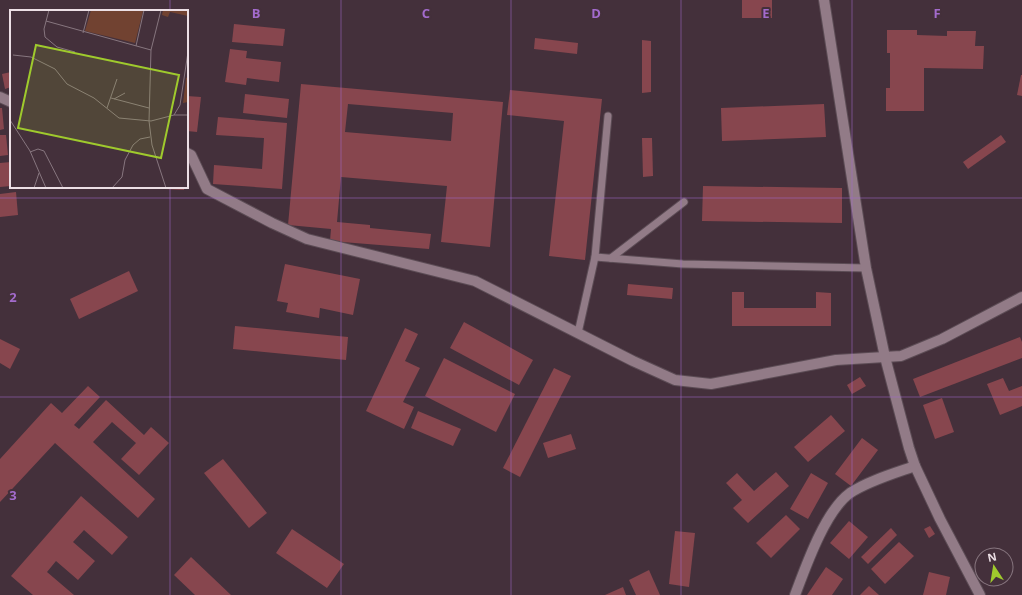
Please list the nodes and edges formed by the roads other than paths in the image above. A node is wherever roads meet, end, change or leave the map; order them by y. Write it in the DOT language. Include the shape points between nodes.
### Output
graph roads {
  1 [pos="824,0"];
  2 [pos="0,97"];
  3 [pos="10,102"];
  4 [pos="608,116"];
  5 [pos="188,154"];
  6 [pos="684,202"];
  7 [pos="594,257"];
  8 [pos="611,258"];
  9 [pos="866,268"];
  10 [pos="1022,297"];
  11 [pos="578,333"];
  12 [pos="884,357"];
  13 [pos="915,466"];
  14 [pos="795,595"];
  15 [pos="980,595"];
  1 -- 9 [label="street"];
  2 -- 3 [label="street"];
  4 -- 7 [label="lane"];
  5 -- 11 [label="street" via="207,189 272,223 307,239 475,281"];
  6 -- 8 [label="lane"];
  7 -- 8 [label="lane"];
  7 -- 11 [label="lane"];
  8 -- 9 [label="lane" via="683,264"];
  9 -- 12 [label="street"];
  10 -- 12 [label="street" via="942,339 901,356"];
  11 -- 12 [label="street" via="676,380 711,384 836,360"];
  12 -- 13 [label="street"];
  13 -- 14 [label="street" via="875,481 850,494 834,509 813,548"];
  13 -- 15 [label="street"];
}
